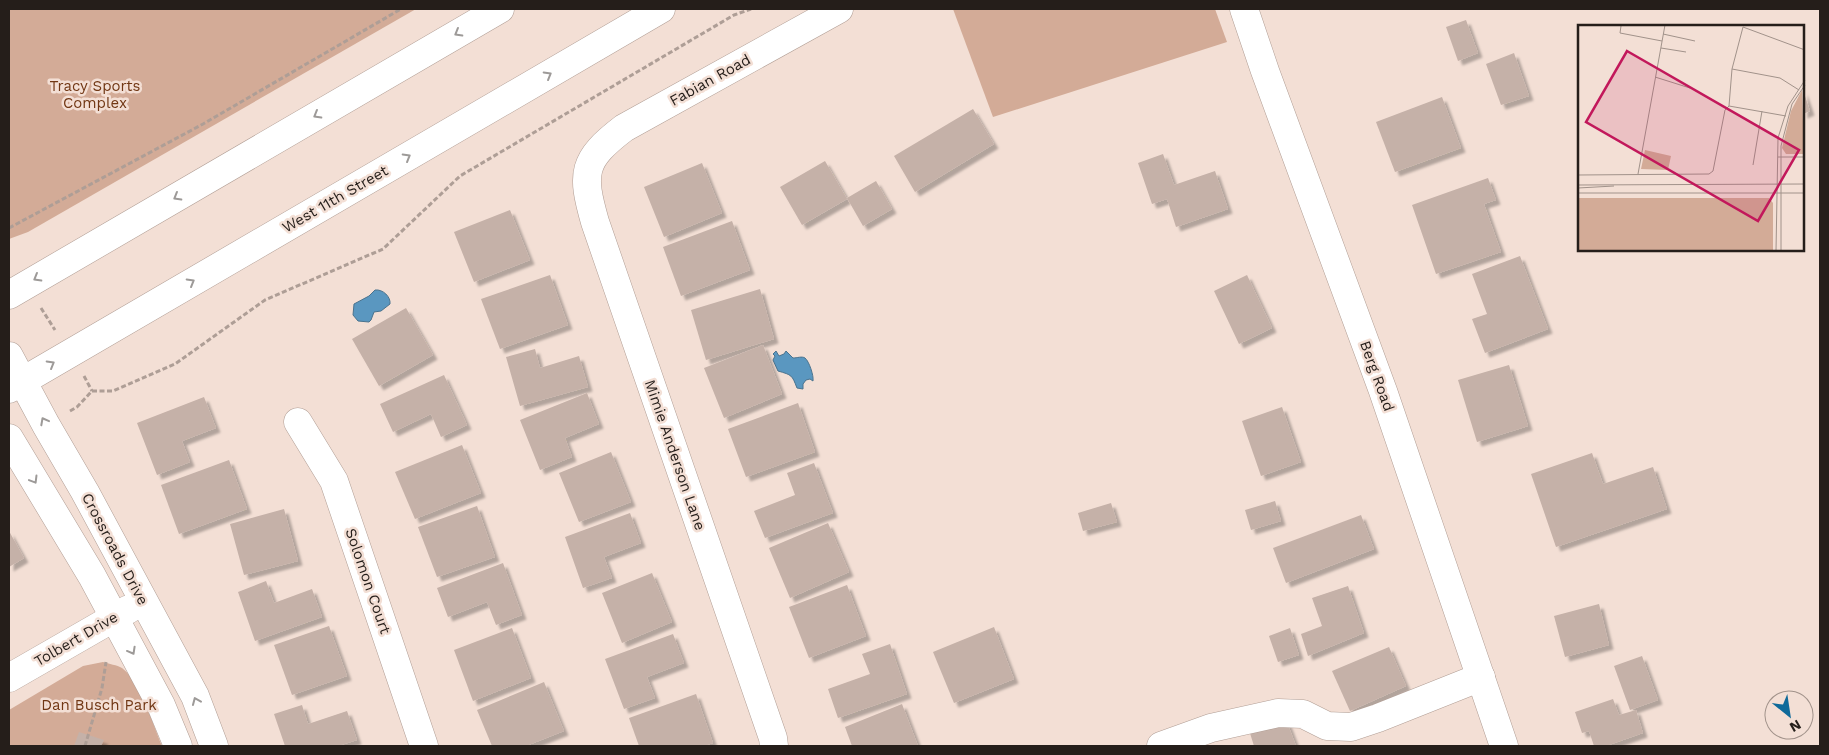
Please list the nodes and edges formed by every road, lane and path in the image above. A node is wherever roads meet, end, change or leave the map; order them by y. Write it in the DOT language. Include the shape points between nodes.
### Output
graph roads {
  1 [pos="400,9"];
  2 [pos="500,9"];
  3 [pos="661,9"];
  4 [pos="751,9"];
  5 [pos="839,9"];
  6 [pos="1244,9"];
  7 [pos="591,162"];
  8 [pos="9,228"];
  9 [pos="17,290"];
  10 [pos="70,353"];
  11 [pos="9,356"];
  12 [pos="16,385"];
  13 [pos="92,391"];
  14 [pos="77,407"];
  15 [pos="298,422"];
  16 [pos="9,438"];
  17 [pos="143,601"];
  18 [pos="113,617"];
  19 [pos="1480,677"];
  20 [pos="9,678"];
  21 [pos="85,746"];
  22 [pos="178,746"];
  23 [pos="214,746"];
  24 [pos="424,746"];
  25 [pos="774,746"];
  26 [pos="1161,746"];
  27 [pos="1504,746"];
  1 -- 8 [label="path" via="203,124"];
  2 -- 9 [label="street, one-way"];
  10 -- 3 [label="street, West 11th Street, one-way"];
  4 -- 13 [label="path" via="734,15 460,176 382,249 265,300 175,364 113,392"];
  5 -- 7 [label="street, Fabian Road" via="624,128 602,145"];
  6 -- 19 [label="street, Berg Road" via="1383,391"];
  7 -- 25 [label="street, Mimie Anderson Lane" via="586,193 595,222"];
  9 -- 10 [label="path"];
  12 -- 10 [label="street, West 11th Street, one-way"];
  10 -- 13 [label="path"];
  11 -- 12 [label="street, Crossroads Drive"];
  17 -- 12 [label="street, Crossroads Drive, one-way" via="85,492"];
  13 -- 14 [label="path"];
  15 -- 24 [label="street, Solomon Court" via="334,481"];
  16 -- 18 [label="street, one-way"];
  17 -- 18 [label="street, Tolbert Drive"];
  23 -- 17 [label="street, Crossroads Drive, one-way" via="195,696"];
  18 -- 20 [label="street, Tolbert Drive"];
  18 -- 21 [label="path" via="102,688"];
  18 -- 22 [label="street, one-way" via="161,705"];
  19 -- 26 [label="street" via="1351,726 1327,726 1303,714 1278,713 1211,728"];
  19 -- 27 [label="street, Berg Road"];
}
